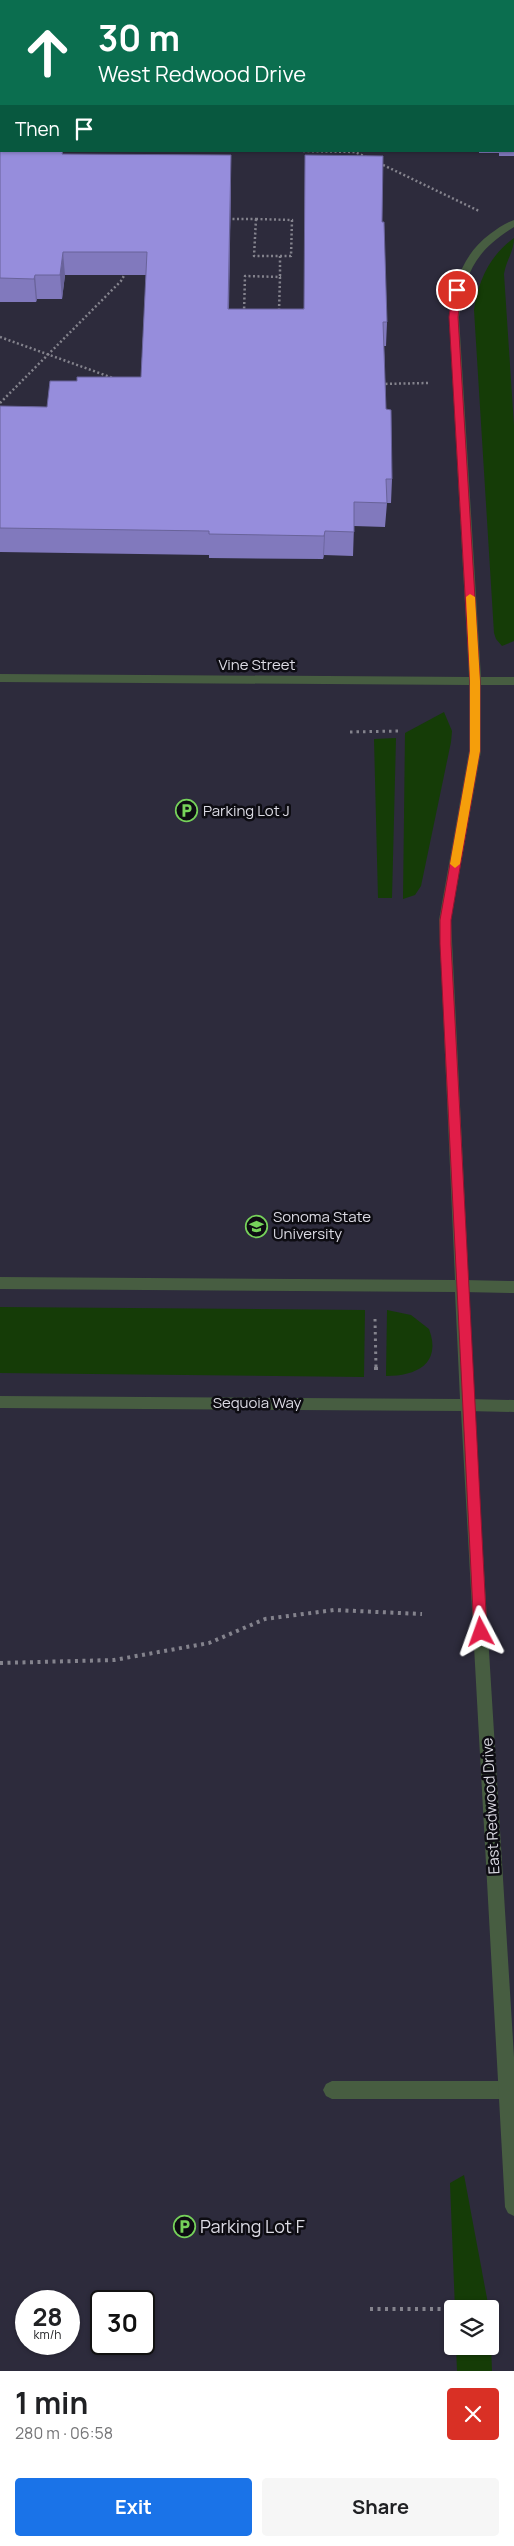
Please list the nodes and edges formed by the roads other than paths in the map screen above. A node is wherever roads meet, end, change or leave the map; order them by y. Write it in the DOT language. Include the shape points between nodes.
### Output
graph roads {
  1 [pos="514,223"];
  2 [pos="0,678"];
  3 [pos="475,681"];
  4 [pos="514,681"];
  5 [pos="0,1283"];
  6 [pos="464,1286"];
  7 [pos="514,1287"];
  8 [pos="0,1402"];
  9 [pos="468,1405"];
  10 [pos="514,1406"];
  11 [pos="332,2090"];
  12 [pos="511,2090"];
  13 [pos="514,2207"];
  1 -- 3 [label="street, East Redwood Drive" via="498,232 466,265 457,290 454,317"];
  2 -- 3 [label="street, Vine Street"];
  3 -- 4 [label="street, Vine Street"];
  3 -- 6 [label="street, East Redwood Drive" via="475,751 445,920"];
  5 -- 6 [label="street"];
  6 -- 7 [label="street"];
  6 -- 9 [label="street, East Redwood Drive"];
  8 -- 9 [label="street, Sequoia Way"];
  9 -- 10 [label="street, Sequoia Way"];
  9 -- 12 [label="street, East Redwood Drive"];
  11 -- 12 [label="street"];
  12 -- 13 [label="street, East Redwood Drive"];
}
